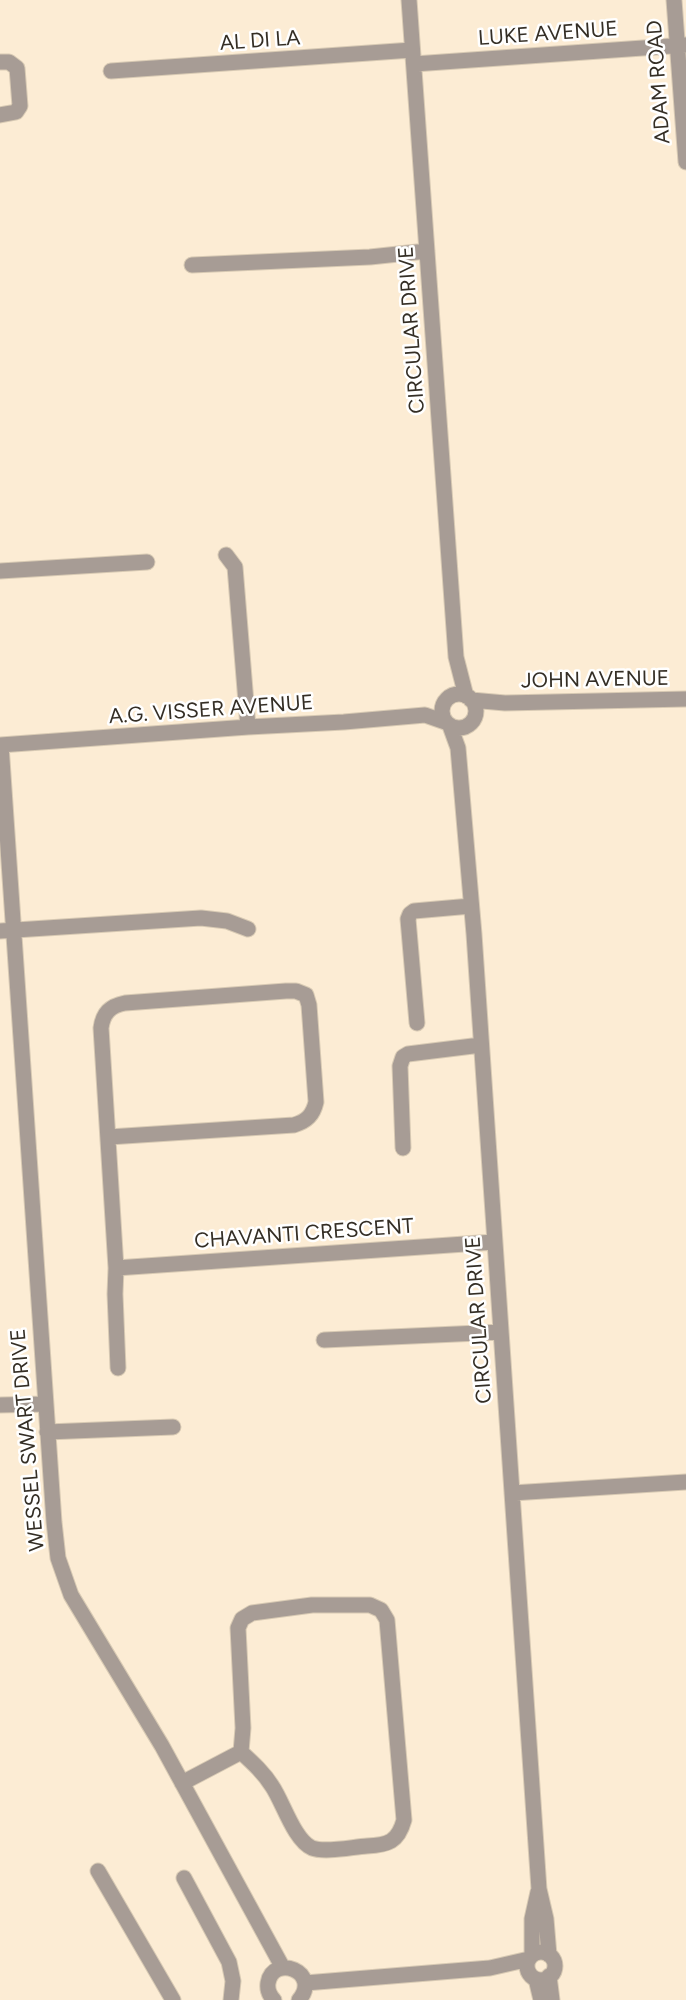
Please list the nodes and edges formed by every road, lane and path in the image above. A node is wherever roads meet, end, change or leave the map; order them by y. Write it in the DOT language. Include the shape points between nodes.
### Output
graph roads {
  1 [pos="409,0"];
  2 [pos="674,0"];
  3 [pos="682,45"];
  4 [pos="413,57"];
  5 [pos="0,62"];
  6 [pos="111,71"];
  7 [pos="0,115"];
  8 [pos="686,162"];
  9 [pos="427,251"];
  10 [pos="192,265"];
  11 [pos="226,555"];
  12 [pos="147,562"];
  13 [pos="0,571"];
  14 [pos="456,657"];
  15 [pos="469,698"];
  16 [pos="686,699"];
  17 [pos="445,701"];
  18 [pos="505,703"];
  19 [pos="425,715"];
  20 [pos="472,722"];
  21 [pos="448,724"];
  22 [pos="248,727"];
  23 [pos="0,745"];
  24 [pos="458,748"];
  25 [pos="471,906"];
  26 [pos="248,929"];
  27 [pos="6,930"];
  28 [pos="417,1023"];
  29 [pos="481,1045"];
  30 [pos="109,1137"];
  31 [pos="403,1148"];
  32 [pos="494,1242"];
  33 [pos="116,1268"];
  34 [pos="501,1332"];
  35 [pos="324,1340"];
  36 [pos="118,1368"];
  37 [pos="45,1404"];
  38 [pos="0,1405"];
  39 [pos="173,1427"];
  40 [pos="47,1432"];
  41 [pos="686,1482"];
  42 [pos="512,1493"];
  43 [pos="241,1752"];
  44 [pos="182,1783"];
  45 [pos="98,1871"];
  46 [pos="184,1878"];
  47 [pos="539,1889"];
  48 [pos="549,1955"];
  49 [pos="282,1968"];
  50 [pos="535,1969"];
  51 [pos="302,1995"];
  52 [pos="173,2000"];
  53 [pos="231,2000"];
  54 [pos="274,2000"];
  55 [pos="541,2000"];
  56 [pos="552,2000"];
  1 -- 4 [label="street, CIRCULAR DRIVE"];
  2 -- 3 [label="street, ADAM ROAD"];
  3 -- 4 [label="street, LUKE AVENUE"];
  3 -- 8 [label="street, ADAM ROAD"];
  4 -- 6 [label="street, AL DI LA"];
  4 -- 9 [label="street, CIRCULAR DRIVE"];
  5 -- 7 [label="street" via="17,68 20,106 13,114"];
  9 -- 10 [label="street"];
  9 -- 14 [label="street, CIRCULAR DRIVE"];
  11 -- 22 [label="street" via="235,567"];
  12 -- 13 [label="street"];
  14 -- 15 [label="street, CIRCULAR DRIVE"];
  14 -- 17 [label="street, CIRCULAR DRIVE"];
  15 -- 17 [label="street" via="456,694"];
  15 -- 18 [label="street, JOHN AVENUE"];
  15 -- 20 [label="street" via="475,706"];
  16 -- 18 [label="street, JOHN AVENUE"];
  17 -- 19 [label="street, A.G. VISSER AVENUE"];
  17 -- 21 [label="street" via="442,716"];
  18 -- 20 [label="street, JOHN AVENUE"];
  19 -- 21 [label="street, A.G. VISSER AVENUE"];
  19 -- 22 [label="street, A.G. VISSER AVENUE"];
  20 -- 21 [label="street" via="463,728"];
  20 -- 24 [label="street"];
  21 -- 24 [label="street, CIRCULAR DRIVE"];
  22 -- 23 [label="street, A.G. VISSER AVENUE"];
  23 -- 27 [label="street, WESSEL SWART DRIVE"];
  24 -- 25 [label="street, CIRCULAR DRIVE"];
  25 -- 28 [label="street" via="410,914"];
  25 -- 29 [label="street, CIRCULAR DRIVE"];
  26 -- 27 [label="street" via="227,921 201,918"];
  27 -- 37 [label="street, WESSEL SWART DRIVE"];
  29 -- 31 [label="street" via="408,1054 403,1058"];
  29 -- 32 [label="street, CIRCULAR DRIVE"];
  30 -- 30 [label="street" via="101,1028 113,1006 286,991 306,995 316,1102 312,1114 304,1121 294,1125"];
  30 -- 33 [label="street"];
  32 -- 33 [label="street, CHAVANTI CRESCENT"];
  32 -- 34 [label="street, CIRCULAR DRIVE"];
  33 -- 36 [label="street"];
  34 -- 35 [label="street"];
  34 -- 42 [label="street, CIRCULAR DRIVE"];
  37 -- 38 [label="street"];
  37 -- 40 [label="street, WESSEL SWART DRIVE"];
  39 -- 40 [label="street"];
  40 -- 44 [label="street, WESSEL SWART DRIVE" via="61,1571 71,1595"];
  41 -- 42 [label="street"];
  42 -- 47 [label="street, CIRCULAR DRIVE"];
  43 -- 43 [label="street" via="238,1628 242,1619 252,1613 312,1605 370,1605 381,1610 387,1620 404,1820 392,1841 382,1845 312,1848 291,1824 259,1768"];
  43 -- 44 [label="street"];
  44 -- 49 [label="street, WESSEL SWART DRIVE"];
  45 -- 52 [label="street"];
  46 -- 53 [label="street" via="229,1962"];
  47 -- 48 [label="street, CIRCULAR DRIVE"];
  47 -- 50 [label="street, CIRCULAR DRIVE" via="532,1919"];
  48 -- 50 [label="street" via="541,1952"];
  48 -- 50 [label="street, CIRCULAR DRIVE" via="554,1968"];
  49 -- 51 [label="street" via="299,1972"];
  49 -- 54 [label="street" via="269,1979 268,1991"];
  50 -- 51 [label="street" via="490,1968"];
  50 -- 55 [label="street, CIRCULAR DRIVE"];
  50 -- 56 [label="street, CIRCULAR DRIVE"];
}
